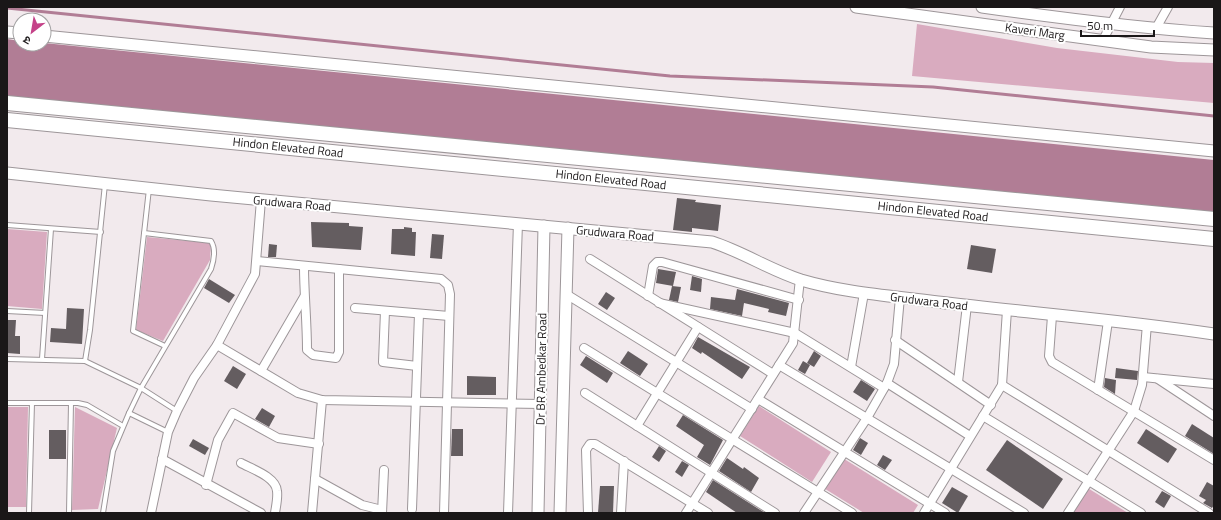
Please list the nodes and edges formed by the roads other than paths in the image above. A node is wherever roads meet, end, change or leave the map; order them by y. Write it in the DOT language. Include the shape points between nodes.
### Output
graph roads {
  1 [pos="856,7"];
  2 [pos="982,7"];
  3 [pos="1120,7"];
  4 [pos="1168,7"];
  5 [pos="1111,25"];
  6 [pos="1155,30"];
  7 [pos="1213,31"];
  8 [pos="52,37"];
  9 [pos="1103,40"];
  10 [pos="1214,50"];
  11 [pos="7,103"];
  12 [pos="7,120"];
  13 [pos="1214,151"];
  14 [pos="7,173"];
  15 [pos="105,184"];
  16 [pos="149,189"];
  17 [pos="261,200"];
  18 [pos="1214,219"];
  19 [pos="518,223"];
  20 [pos="7,225"];
  21 [pos="544,226"];
  22 [pos="568,228"];
  23 [pos="51,229"];
  24 [pos="101,232"];
  25 [pos="144,233"];
  26 [pos="1214,239"];
  27 [pos="590,259"];
  28 [pos="257,261"];
  29 [pos="304,266"];
  30 [pos="339,269"];
  31 [pos="800,280"];
  32 [pos="864,293"];
  33 [pos="566,294"];
  34 [pos="648,296"];
  35 [pos="304,297"];
  36 [pos="900,297"];
  37 [pos="799,300"];
  38 [pos="659,303"];
  39 [pos="967,305"];
  40 [pos="355,308"];
  41 [pos="1007,310"];
  42 [pos="7,311"];
  43 [pos="385,311"];
  44 [pos="45,313"];
  45 [pos="419,314"];
  46 [pos="449,316"];
  47 [pos="1052,316"];
  48 [pos="1108,321"];
  49 [pos="1147,324"];
  50 [pos="698,327"];
  51 [pos="795,333"];
  52 [pos="1214,334"];
  53 [pos="895,340"];
  54 [pos="217,345"];
  55 [pos="165,346"];
  56 [pos="584,348"];
  57 [pos="7,359"];
  58 [pos="42,359"];
  59 [pos="85,361"];
  60 [pos="676,362"];
  61 [pos="779,365"];
  62 [pos="417,366"];
  63 [pos="851,367"];
  64 [pos="261,371"];
  65 [pos="773,374"];
  66 [pos="1143,376"];
  67 [pos="1156,378"];
  68 [pos="958,382"];
  69 [pos="1002,384"];
  70 [pos="1214,384"];
  71 [pos="886,386"];
  72 [pos="141,388"];
  73 [pos="1098,390"];
  74 [pos="657,393"];
  75 [pos="585,394"];
  76 [pos="758,399"];
  77 [pos="322,400"];
  78 [pos="416,402"];
  79 [pos="447,402"];
  80 [pos="7,403"];
  81 [pos="32,403"];
  82 [pos="71,403"];
  83 [pos="512,404"];
  84 [pos="540,404"];
  85 [pos="991,405"];
  86 [pos="752,409"];
  87 [pos="177,411"];
  88 [pos="1134,412"];
  89 [pos="129,413"];
  90 [pos="983,416"];
  91 [pos="1214,416"];
  92 [pos="867,418"];
  93 [pos="123,426"];
  94 [pos="636,426"];
  95 [pos="168,432"];
  96 [pos="970,436"];
  97 [pos="732,439"];
  98 [pos="319,444"];
  99 [pos="1109,451"];
  100 [pos="845,452"];
  101 [pos="162,459"];
  102 [pos="1214,460"];
  103 [pos="624,461"];
  104 [pos="241,463"];
  105 [pos="950,468"];
  106 [pos="384,470"];
  107 [pos="711,473"];
  108 [pos="315,479"];
  109 [pos="1089,481"];
  110 [pos="206,485"];
  111 [pos="818,492"];
  112 [pos="692,503"];
  113 [pos="930,503"];
  114 [pos="1196,505"];
  115 [pos="412,510"];
  116 [pos="382,511"];
  117 [pos="29,513"];
  118 [pos="69,513"];
  119 [pos="103,513"];
  120 [pos="151,513"];
  121 [pos="261,513"];
  122 [pos="275,513"];
  123 [pos="312,513"];
  124 [pos="444,513"];
  125 [pos="508,513"];
  126 [pos="538,513"];
  127 [pos="560,513"];
  128 [pos="588,513"];
  129 [pos="621,513"];
  130 [pos="686,513"];
  131 [pos="708,513"];
  132 [pos="775,513"];
  133 [pos="804,513"];
  134 [pos="852,513"];
  135 [pos="924,513"];
  136 [pos="945,513"];
  137 [pos="1024,513"];
  138 [pos="1068,513"];
  139 [pos="1142,513"];
  140 [pos="1191,513"];
  141 [pos="1209,513"];
  1 -- 9 [label="street, Kaveri Marg"];
  2 -- 5 [label="street, Kaveri Marg"];
  3 -- 5 [label="street"];
  4 -- 6 [label="street"];
  5 -- 6 [label="street, Kaveri Marg"];
  5 -- 9 [label="street"];
  6 -- 7 [label="street, Kaveri Marg"];
  8 -- 13 [label="street"];
  9 -- 10 [label="street, Kaveri Marg" via="1151,47"];
  11 -- 18 [label="highway, Hindon Elevated Road"];
  12 -- 26 [label="highway, Hindon Elevated Road"];
  14 -- 15 [label="street, Grudwara Road"];
  15 -- 16 [label="street, Grudwara Road"];
  15 -- 24 [label="lane"];
  16 -- 17 [label="street, Grudwara Road"];
  16 -- 25 [label="lane"];
  17 -- 19 [label="street, Grudwara Road"];
  17 -- 28 [label="street"];
  19 -- 21 [label="street, Grudwara Road"];
  19 -- 83 [label="street"];
  20 -- 23 [label="lane"];
  21 -- 22 [label="street, Grudwara Road"];
  21 -- 84 [label="street, Dr BR Ambedkar Road"];
  22 -- 31 [label="street, Grudwara Road" via="712,242 734,249"];
  22 -- 33 [label="street, Dr BR Ambedkar Road"];
  23 -- 24 [label="lane"];
  23 -- 44 [label="lane"];
  24 -- 59 [label="lane"];
  25 -- 55 [label="lane" via="133,331"];
  25 -- 55 [label="lane" via="204,239 211,241 214,246 212,269"];
  27 -- 34 [label="street"];
  28 -- 29 [label="street"];
  28 -- 54 [label="street" via="250,285"];
  29 -- 30 [label="street"];
  29 -- 35 [label="street"];
  30 -- 35 [label="street" via="339,352 336,358 313,355 307,350"];
  30 -- 46 [label="street" via="441,279 448,285"];
  31 -- 32 [label="street, Grudwara Road"];
  31 -- 37 [label="street"];
  32 -- 36 [label="street, Grudwara Road"];
  32 -- 63 [label="street"];
  33 -- 60 [label="street"];
  33 -- 127 [label="street, Dr BR Ambedkar Road"];
  34 -- 37 [label="street" via="653,266 657,262 662,262"];
  34 -- 38 [label="street"];
  35 -- 64 [label="street"];
  36 -- 39 [label="street, Grudwara Road"];
  36 -- 53 [label="street"];
  37 -- 51 [label="street"];
  38 -- 50 [label="street"];
  38 -- 51 [label="street"];
  39 -- 41 [label="street, Grudwara Road"];
  39 -- 68 [label="street"];
  40 -- 43 [label="street"];
  41 -- 47 [label="street, Grudwara Road"];
  41 -- 69 [label="street"];
  42 -- 44 [label="lane"];
  43 -- 45 [label="street"];
  43 -- 62 [label="street" via="383,362"];
  44 -- 58 [label="lane"];
  45 -- 46 [label="street"];
  45 -- 62 [label="street"];
  46 -- 79 [label="street"];
  47 -- 48 [label="street, Grudwara Road"];
  47 -- 73 [label="street" via="1050,359"];
  48 -- 49 [label="street, Grudwara Road"];
  48 -- 73 [label="street"];
  49 -- 52 [label="street, Grudwara Road"];
  49 -- 66 [label="street"];
  50 -- 60 [label="street"];
  50 -- 65 [label="street"];
  51 -- 61 [label="street" via="793,343"];
  51 -- 63 [label="street"];
  53 -- 68 [label="street"];
  53 -- 71 [label="street" via="894,364"];
  54 -- 64 [label="street"];
  54 -- 87 [label="street" via="194,378"];
  55 -- 72 [label="lane"];
  56 -- 74 [label="street"];
  57 -- 58 [label="lane"];
  58 -- 59 [label="lane"];
  59 -- 72 [label="lane"];
  60 -- 74 [label="street"];
  60 -- 86 [label="street"];
  61 -- 65 [label="street"];
  61 -- 92 [label="street"];
  62 -- 78 [label="street"];
  63 -- 71 [label="street"];
  64 -- 77 [label="street" via="298,393"];
  65 -- 76 [label="street"];
  66 -- 67 [label="street"];
  66 -- 88 [label="street"];
  67 -- 70 [label="street"];
  67 -- 91 [label="street"];
  68 -- 85 [label="street"];
  69 -- 85 [label="street"];
  69 -- 99 [label="street"];
  71 -- 92 [label="street"];
  71 -- 96 [label="street"];
  72 -- 87 [label="lane"];
  72 -- 89 [label="lane"];
  73 -- 88 [label="street"];
  74 -- 94 [label="street"];
  74 -- 97 [label="street"];
  75 -- 94 [label="street"];
  76 -- 86 [label="street"];
  76 -- 100 [label="street"];
  77 -- 78 [label="street"];
  77 -- 98 [label="street"];
  78 -- 79 [label="street"];
  78 -- 115 [label="street"];
  79 -- 83 [label="street"];
  79 -- 124 [label="street"];
  80 -- 81 [label="lane"];
  81 -- 82 [label="lane"];
  81 -- 117 [label="lane"];
  82 -- 93 [label="lane" via="87,405"];
  82 -- 118 [label="lane"];
  83 -- 84 [label="street"];
  83 -- 125 [label="street"];
  84 -- 126 [label="street, Dr BR Ambedkar Road"];
  85 -- 90 [label="street"];
  86 -- 97 [label="street"];
  87 -- 95 [label="street"];
  88 -- 99 [label="street"];
  88 -- 102 [label="street"];
  89 -- 93 [label="lane"];
  89 -- 95 [label="lane"];
  90 -- 96 [label="street"];
  90 -- 109 [label="street"];
  92 -- 100 [label="street"];
  92 -- 105 [label="street"];
  93 -- 119 [label="lane" via="113,451"];
  94 -- 107 [label="street"];
  95 -- 101 [label="street"];
  96 -- 105 [label="street"];
  97 -- 107 [label="street"];
  97 -- 111 [label="street"];
  98 -- 108 [label="street"];
  98 -- 110 [label="street" via="278,438 233,413 218,440"];
  99 -- 109 [label="street"];
  99 -- 114 [label="street"];
  100 -- 111 [label="street"];
  100 -- 113 [label="street"];
  101 -- 110 [label="street"];
  101 -- 120 [label="street"];
  103 -- 112 [label="street"];
  103 -- 128 [label="street" via="595,444 588,446"];
  103 -- 129 [label="street"];
  104 -- 122 [label="street" via="272,480 277,491"];
  105 -- 113 [label="street"];
  105 -- 137 [label="street"];
  106 -- 116 [label="street"];
  107 -- 112 [label="street"];
  107 -- 132 [label="street"];
  108 -- 116 [label="street" via="362,505"];
  108 -- 123 [label="street"];
  109 -- 138 [label="street"];
  109 -- 139 [label="street"];
  110 -- 121 [label="street"];
  111 -- 133 [label="street"];
  111 -- 134 [label="street"];
  112 -- 130 [label="street"];
  112 -- 131 [label="street"];
  113 -- 135 [label="street"];
  113 -- 136 [label="street"];
  114 -- 140 [label="street"];
  114 -- 141 [label="street"];
}
